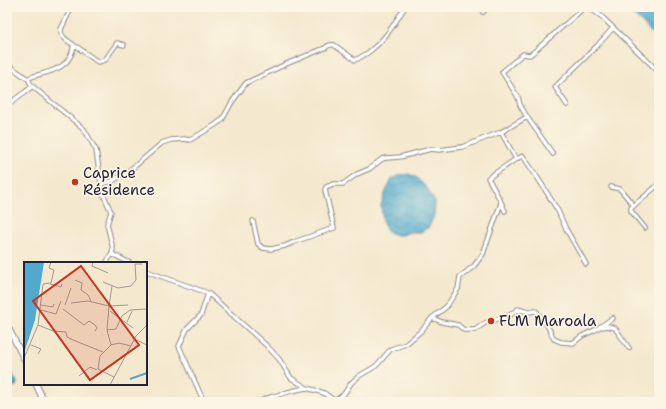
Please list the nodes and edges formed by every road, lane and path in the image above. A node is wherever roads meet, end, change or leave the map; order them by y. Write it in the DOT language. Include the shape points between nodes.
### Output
graph roads {
  1 [pos="72,7"];
  2 [pos="405,7"];
  3 [pos="488,7"];
  4 [pos="587,7"];
  5 [pos="483,12"];
  6 [pos="613,28"];
  7 [pos="124,45"];
  8 [pos="73,48"];
  9 [pos="7,64"];
  10 [pos="659,72"];
  11 [pos="28,79"];
  12 [pos="32,86"];
  13 [pos="568,105"];
  14 [pos="7,106"];
  15 [pos="527,117"];
  16 [pos="501,132"];
  17 [pos="553,154"];
  18 [pos="516,159"];
  19 [pos="101,184"];
  20 [pos="659,184"];
  21 [pos="611,187"];
  22 [pos="501,203"];
  23 [pos="634,206"];
  24 [pos="505,211"];
  25 [pos="252,221"];
  26 [pos="645,228"];
  27 [pos="112,254"];
  28 [pos="107,262"];
  29 [pos="128,262"];
  30 [pos="586,264"];
  31 [pos="147,271"];
  32 [pos="208,293"];
  33 [pos="432,318"];
  34 [pos="613,318"];
  35 [pos="7,324"];
  36 [pos="601,327"];
  37 [pos="629,348"];
  38 [pos="24,357"];
  39 [pos="36,385"];
  40 [pos="306,388"];
  41 [pos="44,402"];
  42 [pos="204,402"];
  43 [pos="260,402"];
  44 [pos="335,402"];
  1 -- 8 [label="street" via="61,32 62,36 74,45"];
  2 -- 19 [label="street" via="380,42 359,58 355,60 331,44 246,83 222,120 215,125 190,140 171,140 162,143 113,181"];
  3 -- 5 [label="street"];
  4 -- 6 [label="street"];
  4 -- 15 [label="street" via="530,55 523,54 502,72 518,96"];
  6 -- 10 [label="street"];
  6 -- 13 [label="street" via="555,87"];
  7 -- 8 [label="street" via="117,43 105,60 98,62 77,47"];
  8 -- 11 [label="street" via="61,67"];
  9 -- 11 [label="street"];
  11 -- 12 [label="street"];
  12 -- 14 [label="street"];
  12 -- 19 [label="street" via="84,129 96,150"];
  15 -- 16 [label="street"];
  15 -- 17 [label="street"];
  16 -- 18 [label="street"];
  16 -- 25 [label="street" via="462,147 431,149 382,159 343,184 326,187 334,228 285,246 263,248 258,244"];
  18 -- 22 [label="street" via="488,178"];
  18 -- 30 [label="street" via="523,156 542,182"];
  19 -- 27 [label="street" via="111,212 107,224"];
  20 -- 23 [label="street"];
  21 -- 23 [label="street" via="620,189"];
  22 -- 24 [label="street"];
  22 -- 33 [label="street" via="483,254 474,266 460,277 458,289 446,307"];
  23 -- 26 [label="street" via="631,212"];
  27 -- 28 [label="street"];
  27 -- 29 [label="street"];
  31 -- 32 [label="street"];
  32 -- 40 [label="street" via="267,346 291,378"];
  32 -- 42 [label="street" via="201,315 187,330 179,346"];
  33 -- 36 [label="street" via="458,325 464,330 475,330 518,309 536,311 554,339 561,342 573,342"];
  33 -- 44 [label="street" via="406,344 391,349 376,366 359,376"];
  34 -- 36 [label="street"];
  35 -- 38 [label="main road"];
  36 -- 37 [label="street" via="616,328"];
  39 -- 41 [label="main road"];
  40 -- 43 [label="street" via="264,398"];
  40 -- 44 [label="street" via="324,393"];
}
